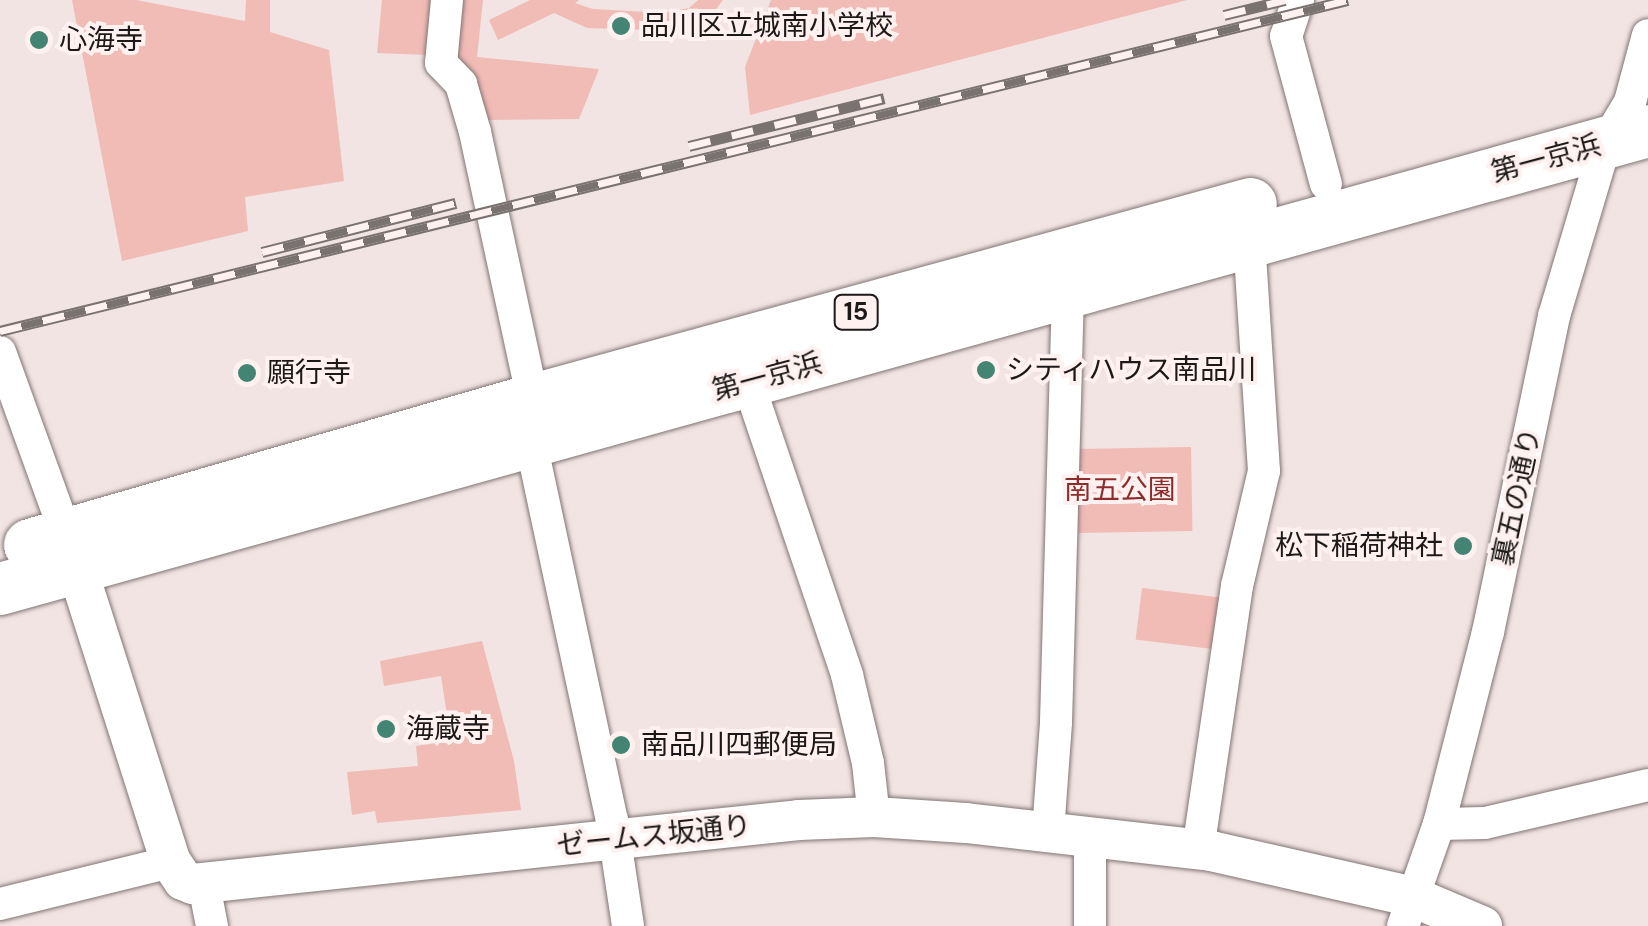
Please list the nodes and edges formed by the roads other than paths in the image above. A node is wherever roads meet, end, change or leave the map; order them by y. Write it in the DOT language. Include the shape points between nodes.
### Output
graph roads {
  1 [pos="447,0"];
  2 [pos="1298,0"];
  3 [pos="1648,35"];
  4 [pos="1636,119"];
  5 [pos="1326,184"];
  6 [pos="1249,242"];
  7 [pos="1068,295"];
  8 [pos="0,352"];
  9 [pos="748,382"];
  10 [pos="532,422"];
  11 [pos="72,551"];
  12 [pos="0,554"];
  13 [pos="0,589"];
  14 [pos="1648,786"];
  15 [pos="874,817"];
  16 [pos="1439,824"];
  17 [pos="1048,832"];
  18 [pos="1090,837"];
  19 [pos="616,840"];
  20 [pos="1198,850"];
  21 [pos="170,862"];
  22 [pos="204,886"];
  23 [pos="0,904"];
  24 [pos="1408,911"];
  25 [pos="212,926"];
  26 [pos="628,926"];
  27 [pos="1090,926"];
  28 [pos="1482,926"];
  1 -- 10 [label="street" via="441,63 461,84 475,132"];
  2 -- 5 [label="street" via="1286,36"];
  3 -- 4 [label="street, 裏五の通り"];
  4 -- 5 [label="highway, 第一京浜 / 15"];
  4 -- 6 [label="highway, 第一京浜 / 15"];
  4 -- 16 [label="street, 裏五の通り" via="1554,316 1488,632"];
  5 -- 10 [label="highway, 第一京浜 / 15"];
  6 -- 7 [label="highway, 第一京浜 / 15"];
  6 -- 20 [label="street" via="1264,471 1237,586"];
  7 -- 9 [label="highway, 第一京浜 / 15"];
  7 -- 17 [label="street"];
  8 -- 11 [label="street"];
  9 -- 10 [label="highway, 第一京浜 / 15"];
  9 -- 15 [label="street" via="848,676"];
  10 -- 11 [label="highway, 第一京浜 / 15"];
  10 -- 19 [label="street"];
  11 -- 12 [label="highway, 第一京浜 / 15"];
  11 -- 13 [label="highway, 第一京浜 / 15"];
  11 -- 21 [label="street"];
  14 -- 16 [label="street" via="1485,823"];
  15 -- 17 [label="street, ゼームス坂通り"];
  15 -- 19 [label="street, ゼームス坂通り"];
  16 -- 24 [label="street, 裏五の通り"];
  17 -- 18 [label="street, ゼームス坂通り"];
  18 -- 20 [label="street, ゼームス坂通り"];
  18 -- 27 [label="street"];
  19 -- 22 [label="street, ゼームス坂通り"];
  19 -- 26 [label="street"];
  20 -- 24 [label="street, ゼームス坂通り"];
  21 -- 22 [label="street" via="182,880"];
  21 -- 23 [label="street"];
  22 -- 25 [label="street"];
  24 -- 28 [label="street, ゼームス坂通り"];
}
